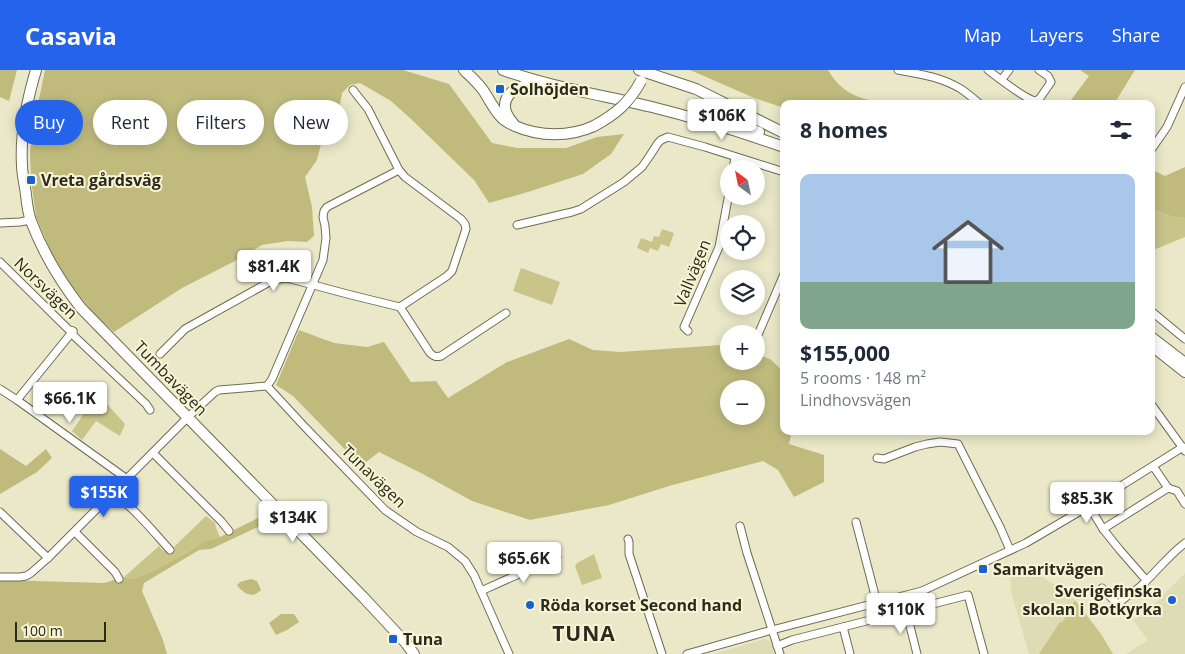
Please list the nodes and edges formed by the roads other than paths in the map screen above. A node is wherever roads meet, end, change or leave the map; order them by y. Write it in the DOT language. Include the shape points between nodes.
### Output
graph roads {
  1 [pos="36,70"];
  2 [pos="464,70"];
  3 [pos="503,70"];
  4 [pos="522,70"];
  5 [pos="898,70"];
  6 [pos="988,70"];
  7 [pos="1009,70"];
  8 [pos="1039,70"];
  9 [pos="911,71"];
  10 [pos="643,73"];
  11 [pos="1002,79"];
  12 [pos="1185,87"];
  13 [pos="353,90"];
  14 [pos="576,90"];
  15 [pos="975,100"];
  16 [pos="1030,100"];
  17 [pos="1037,100"];
  18 [pos="518,127"];
  19 [pos="780,132"];
  20 [pos="780,139"];
  21 [pos="1155,144"];
  22 [pos="780,146"];
  23 [pos="735,157"];
  24 [pos="734,160"];
  25 [pos="399,170"];
  26 [pos="780,171"];
  27 [pos="727,205"];
  28 [pos="30,220"];
  29 [pos="0,224"];
  30 [pos="516,225"];
  31 [pos="0,262"];
  32 [pos="780,284"];
  33 [pos="313,285"];
  34 [pos="400,307"];
  35 [pos="506,313"];
  36 [pos="1155,314"];
  37 [pos="763,325"];
  38 [pos="73,331"];
  39 [pos="688,331"];
  40 [pos="1185,339"];
  41 [pos="1155,340"];
  42 [pos="1155,348"];
  43 [pos="160,354"];
  44 [pos="1185,362"];
  45 [pos="1185,372"];
  46 [pos="267,386"];
  47 [pos="0,390"];
  48 [pos="17,400"];
  49 [pos="1155,409"];
  50 [pos="150,410"];
  51 [pos="188,417"];
  52 [pos="1184,449"];
  53 [pos="153,453"];
  54 [pos="877,458"];
  55 [pos="1153,466"];
  56 [pos="126,479"];
  57 [pos="1168,488"];
  58 [pos="113,493"];
  59 [pos="1185,504"];
  60 [pos="1089,506"];
  61 [pos="0,512"];
  62 [pos="856,522"];
  63 [pos="740,526"];
  64 [pos="1103,529"];
  65 [pos="228,531"];
  66 [pos="75,532"];
  67 [pos="628,539"];
  68 [pos="1185,543"];
  69 [pos="170,550"];
  70 [pos="1010,550"];
  71 [pos="557,557"];
  72 [pos="48,558"];
  73 [pos="0,577"];
  74 [pos="119,578"];
  75 [pos="1146,580"];
  76 [pos="1102,588"];
  77 [pos="482,591"];
  78 [pos="877,603"];
  79 [pos="906,610"];
  80 [pos="842,627"];
  81 [pos="772,630"];
  82 [pos="777,646"];
  83 [pos="414,654"];
  84 [pos="509,654"];
  85 [pos="662,654"];
  86 [pos="687,654"];
  87 [pos="780,654"];
  88 [pos="850,654"];
  89 [pos="917,654"];
  90 [pos="984,654"];
  1 -- 28 [label="main road, Tumbavägen" via="24,118 22,150"];
  2 -- 18 [label="main road" via="483,90 504,121"];
  3 -- 14 [label="main road"];
  4 -- 20 [label="main road" via="723,120"];
  5 -- 9 [label="street"];
  6 -- 11 [label="street"];
  7 -- 11 [label="street"];
  8 -- 17 [label="street" via="1051,82"];
  9 -- 15 [label="street" via="962,89"];
  10 -- 18 [label="main road, bridge" via="631,98 594,126 558,135"];
  10 -- 19 [label="main road" via="704,92"];
  11 -- 16 [label="street"];
  12 -- 21 [label="street" via="1167,127"];
  13 -- 25 [label="street" via="368,109"];
  14 -- 18 [label="main road" via="533,84 515,88 505,102 509,119"];
  14 -- 22 [label="main road" via="676,114"];
  23 -- 24 [label="street"];
  23 -- 26 [label="street"];
  23 -- 30 [label="street" via="668,137 661,140 642,167 624,182 581,208"];
  25 -- 33 [label="street" via="324,211 326,238 323,260"];
  25 -- 34 [label="street" via="460,218 466,228 452,271"];
  27 -- 39 [label="street, Vallvägen" via="720,247 684,327"];
  28 -- 29 [label="street"];
  28 -- 51 [label="main road, Tumbavägen" via="63,285 81,308"];
  31 -- 38 [label="street, Norsvägen"];
  32 -- 37 [label="street"];
  33 -- 34 [label="street"];
  33 -- 43 [label="street" via="286,278 273,280 185,329"];
  33 -- 46 [label="street"];
  34 -- 35 [label="street" via="430,353 437,357"];
  36 -- 40 [label="street"];
  38 -- 48 [label="street, Norsvägen"];
  38 -- 50 [label="street, Norsvägen"];
  41 -- 44 [label="main road"];
  42 -- 45 [label="main road"];
  46 -- 51 [label="street" via="219,390"];
  46 -- 77 [label="street, Tunavägen" via="385,510 417,532 448,547 465,561"];
  47 -- 48 [label="street"];
  48 -- 56 [label="street"];
  49 -- 52 [label="street"];
  51 -- 53 [label="street"];
  51 -- 83 [label="main road, Tumbavägen"];
  52 -- 55 [label="street"];
  53 -- 56 [label="street"];
  53 -- 65 [label="street"];
  54 -- 70 [label="street" via="884,459 927,444 958,444"];
  55 -- 57 [label="street"];
  55 -- 60 [label="street"];
  56 -- 58 [label="street"];
  57 -- 59 [label="street" via="1177,491"];
  57 -- 64 [label="street"];
  58 -- 66 [label="street"];
  58 -- 69 [label="street"];
  60 -- 64 [label="street"];
  60 -- 70 [label="street"];
  61 -- 72 [label="street"];
  62 -- 78 [label="street"];
  63 -- 81 [label="street"];
  64 -- 75 [label="street"];
  66 -- 72 [label="street"];
  66 -- 74 [label="street"];
  67 -- 85 [label="street" via="629,554"];
  68 -- 75 [label="street"];
  70 -- 78 [label="street" via="922,591"];
  71 -- 77 [label="street"];
  72 -- 73 [label="street" via="26,576"];
  75 -- 76 [label="street" via="1118,605"];
  77 -- 84 [label="street, Tunavägen"];
  78 -- 81 [label="street"];
  79 -- 80 [label="street"];
  79 -- 89 [label="street"];
  79 -- 90 [label="street" via="968,594"];
  80 -- 82 [label="street"];
  80 -- 88 [label="street"];
  81 -- 82 [label="street"];
  81 -- 86 [label="street"];
  82 -- 87 [label="street"];
}
